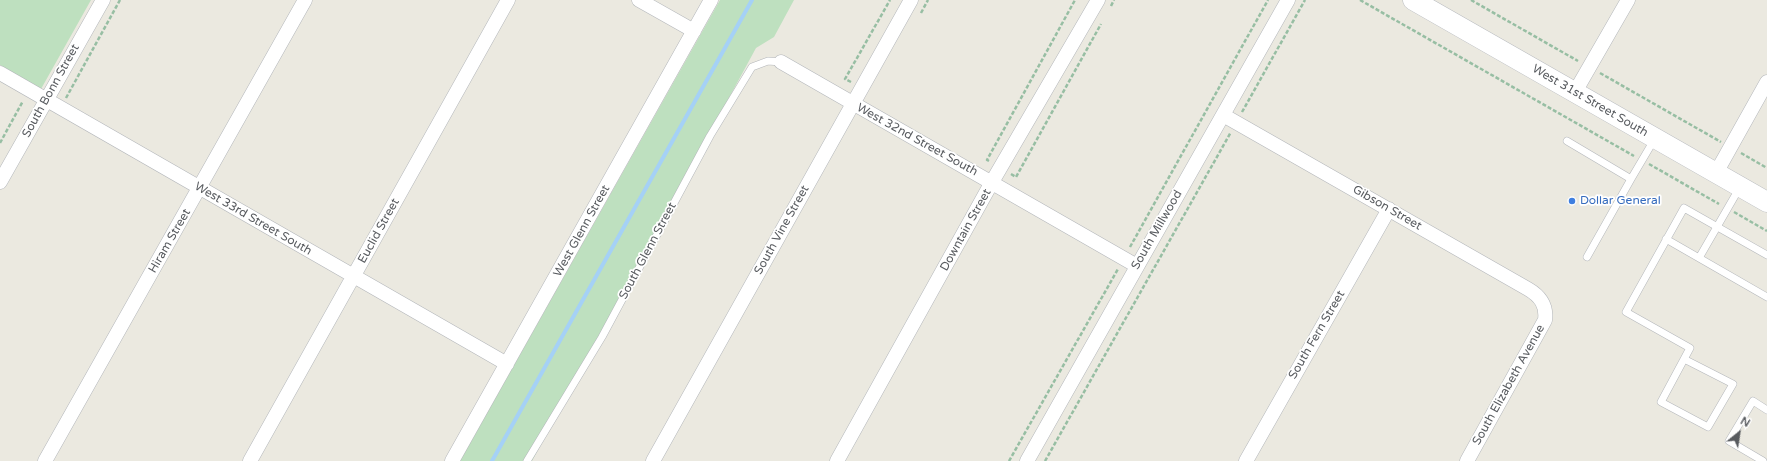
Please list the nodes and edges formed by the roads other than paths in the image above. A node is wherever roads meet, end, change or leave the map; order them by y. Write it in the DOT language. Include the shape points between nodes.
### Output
graph roads {
  1 [pos="102,0"];
  2 [pos="305,0"];
  3 [pos="508,0"];
  4 [pos="639,0"];
  5 [pos="711,0"];
  6 [pos="911,0"];
  7 [pos="1098,0"];
  8 [pos="1288,0"];
  9 [pos="1413,0"];
  10 [pos="1628,0"];
  11 [pos="694,31"];
  12 [pos="781,62"];
  13 [pos="0,73"];
  14 [pos="1767,82"];
  15 [pos="1575,92"];
  16 [pos="46,100"];
  17 [pos="852,103"];
  18 [pos="1223,115"];
  19 [pos="1655,138"];
  20 [pos="1567,141"];
  21 [pos="1716,172"];
  22 [pos="1632,179"];
  23 [pos="0,182"];
  24 [pos="992,182"];
  25 [pos="1740,187"];
  26 [pos="200,188"];
  27 [pos="1767,202"];
  28 [pos="1389,209"];
  29 [pos="1717,227"];
  30 [pos="1666,239"];
  31 [pos="1767,255"];
  32 [pos="1588,257"];
  33 [pos="1700,258"];
  34 [pos="1137,266"];
  35 [pos="353,276"];
  36 [pos="1767,297"];
  37 [pos="1545,308"];
  38 [pos="1684,359"];
  39 [pos="507,364"];
  40 [pos="1767,410"];
  41 [pos="1767,456"];
  42 [pos="45,461"];
  43 [pos="250,461"];
  44 [pos="452,461"];
  45 [pos="527,461"];
  46 [pos="653,461"];
  47 [pos="837,461"];
  48 [pos="1026,461"];
  49 [pos="1246,461"];
  50 [pos="1467,461"];
  51 [pos="1764,461"];
  1 -- 16 [label="street, South Bonn Street"];
  2 -- 26 [label="street, Hiram Street"];
  3 -- 35 [label="street, Euclid Street"];
  4 -- 11 [label="street"];
  5 -- 11 [label="street, West Glenn Street"];
  6 -- 17 [label="street, South Vine Street"];
  7 -- 24 [label="street, Downtain Street"];
  8 -- 18 [label="street, South Millwood"];
  9 -- 15 [label="street, West 31st Street South"];
  10 -- 15 [label="street"];
  11 -- 39 [label="street, West Glenn Street"];
  12 -- 17 [label="street, West 32nd Street South"];
  12 -- 45 [label="lane, South Glenn Street" via="768,61 752,67 710,136 602,337"];
  13 -- 16 [label="street, West 33rd Street South"];
  14 -- 21 [label="street"];
  15 -- 19 [label="street, West 31st Street South"];
  16 -- 23 [label="street, South Bonn Street"];
  16 -- 26 [label="street, West 33rd Street South"];
  17 -- 24 [label="street, West 32nd Street South"];
  17 -- 46 [label="street, South Vine Street"];
  18 -- 28 [label="street, Gibson Street"];
  18 -- 34 [label="street, South Millwood"];
  19 -- 21 [label="street, West 31st Street South"];
  19 -- 22 [label="lane"];
  20 -- 22 [label="lane"];
  21 -- 25 [label="street, West 31st Street South"];
  22 -- 32 [label="lane"];
  24 -- 34 [label="street, West 32nd Street South"];
  24 -- 47 [label="street, Downtain Street"];
  25 -- 27 [label="street, West 31st Street South"];
  25 -- 29 [label="lane"];
  26 -- 35 [label="street, West 33rd Street South"];
  26 -- 42 [label="street, Hiram Street"];
  28 -- 37 [label="street, Gibson Street" via="1528,289 1542,300"];
  28 -- 49 [label="street, South Fern Street"];
  29 -- 30 [label="lane" via="1684,208"];
  29 -- 31 [label="lane"];
  29 -- 33 [label="lane"];
  30 -- 33 [label="lane"];
  30 -- 38 [label="lane" via="1626,312 1690,348"];
  33 -- 36 [label="lane"];
  34 -- 48 [label="street, South Millwood"];
  35 -- 39 [label="street, West 33rd Street South"];
  35 -- 43 [label="street, Euclid Street"];
  37 -- 50 [label="street, South Elizabeth Avenue" via="1544,320"];
  38 -- 38 [label="lane" via="1661,402 1708,427 1732,384"];
  39 -- 44 [label="street, West Glenn Street"];
  40 -- 51 [label="lane" via="1753,401 1729,441"];
  41 -- 51 [label="lane"];
}
